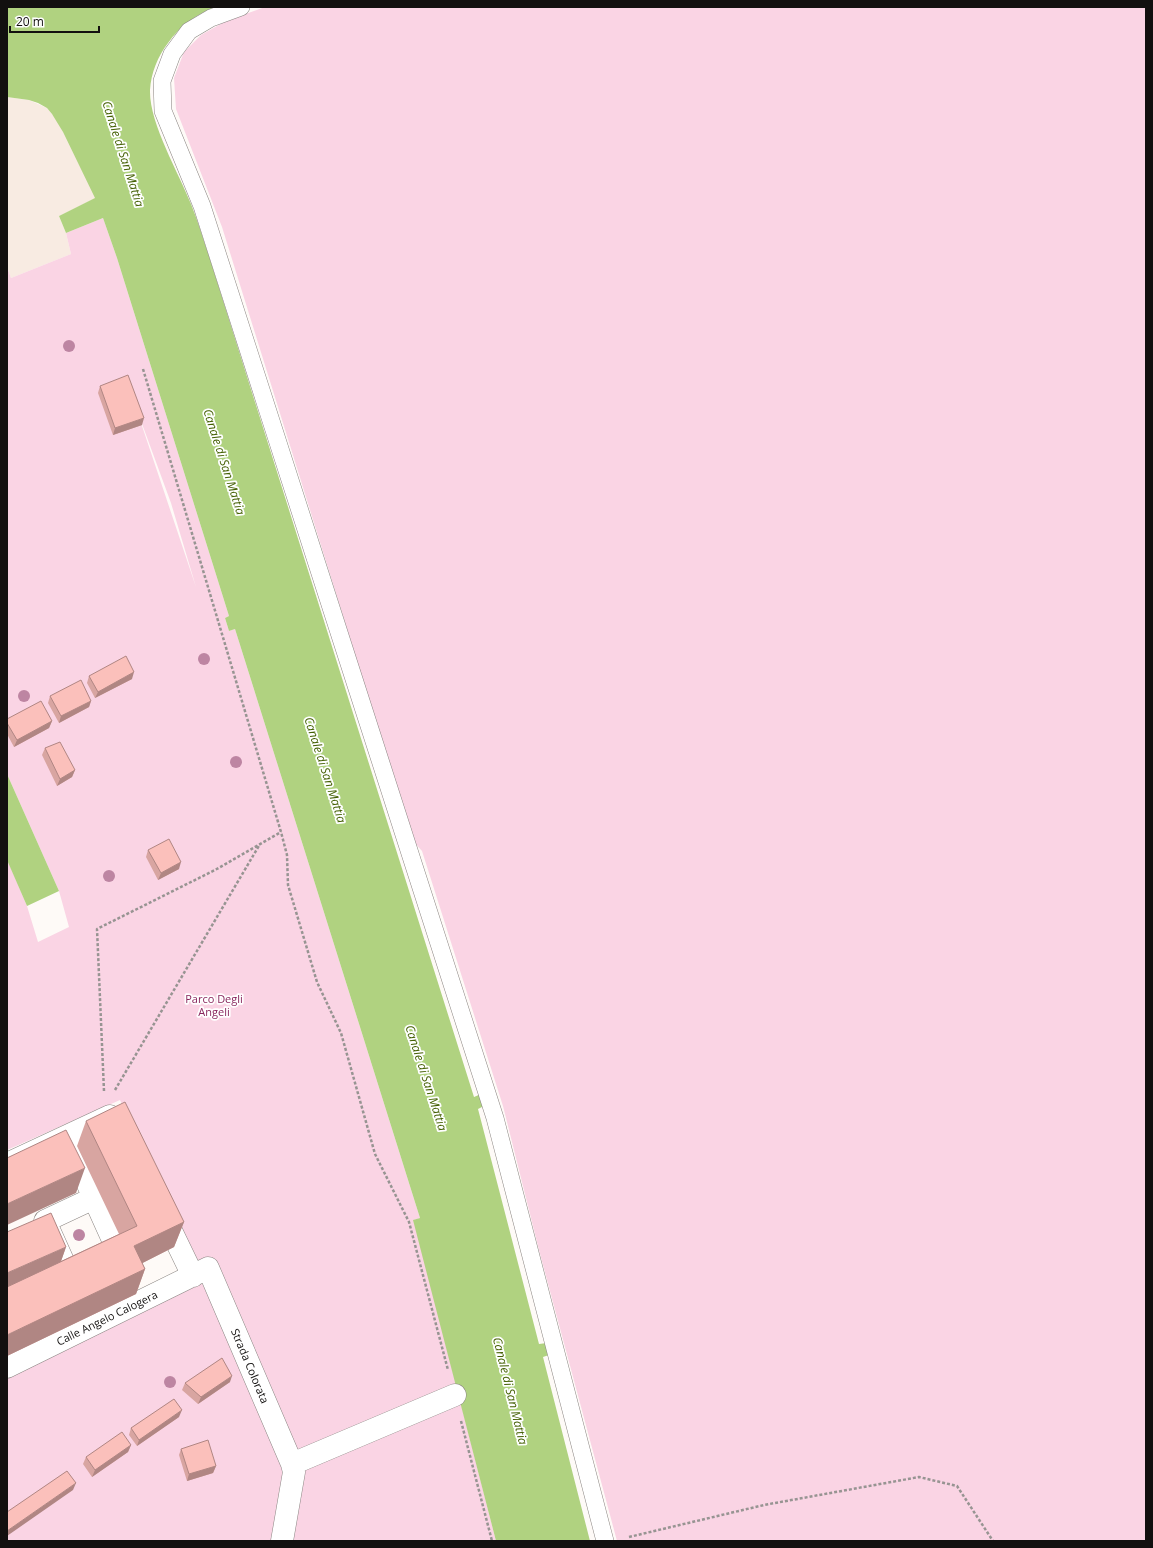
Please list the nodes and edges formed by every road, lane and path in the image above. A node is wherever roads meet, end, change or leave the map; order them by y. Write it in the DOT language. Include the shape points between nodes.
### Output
graph roads {
  1 [pos="241,7"];
  2 [pos="143,369"];
  3 [pos="280,832"];
  4 [pos="260,844"];
  5 [pos="113,1093"];
  6 [pos="105,1099"];
  7 [pos="121,1128"];
  8 [pos="66,1137"];
  9 [pos="7,1164"];
  10 [pos="94,1198"];
  11 [pos="155,1198"];
  12 [pos="68,1272"];
  13 [pos="200,1272"];
  14 [pos="48,1281"];
  15 [pos="7,1367"];
  16 [pos="454,1395"];
  17 [pos="292,1464"];
  18 [pos="626,1537"];
  19 [pos="282,1541"];
  20 [pos="492,1541"];
  21 [pos="605,1541"];
  22 [pos="993,1541"];
  1 -- 21 [label="lane" via="211,18 189,31 172,54 162,81 162,111 202,206 495,1118"];
  2 -- 3 [label="path"];
  3 -- 4 [label="path"];
  3 -- 16 [label="path" via="287,855 288,885 317,982 341,1034 375,1154 409,1222"];
  4 -- 5 [label="path"];
  4 -- 6 [label="path" via="215,870 97,929"];
  7 -- 8 [label="street" via="115,1113"];
  8 -- 9 [label="street"];
  8 -- 10 [label="street"];
  10 -- 12 [label="street" via="117,1249"];
  10 -- 12 [label="street" via="36,1225"];
  11 -- 13 [label="street, Strada Colorata"];
  12 -- 14 [label="street"];
  13 -- 15 [label="street, Calle Angelo Calogera"];
  13 -- 17 [label="street, Strada Colorata"];
  16 -- 17 [label="street"];
  16 -- 20 [label="path"];
  17 -- 19 [label="street, Strada Colorata" via="294,1472"];
  18 -- 22 [label="path" via="764,1505 919,1477 957,1486"];
}
